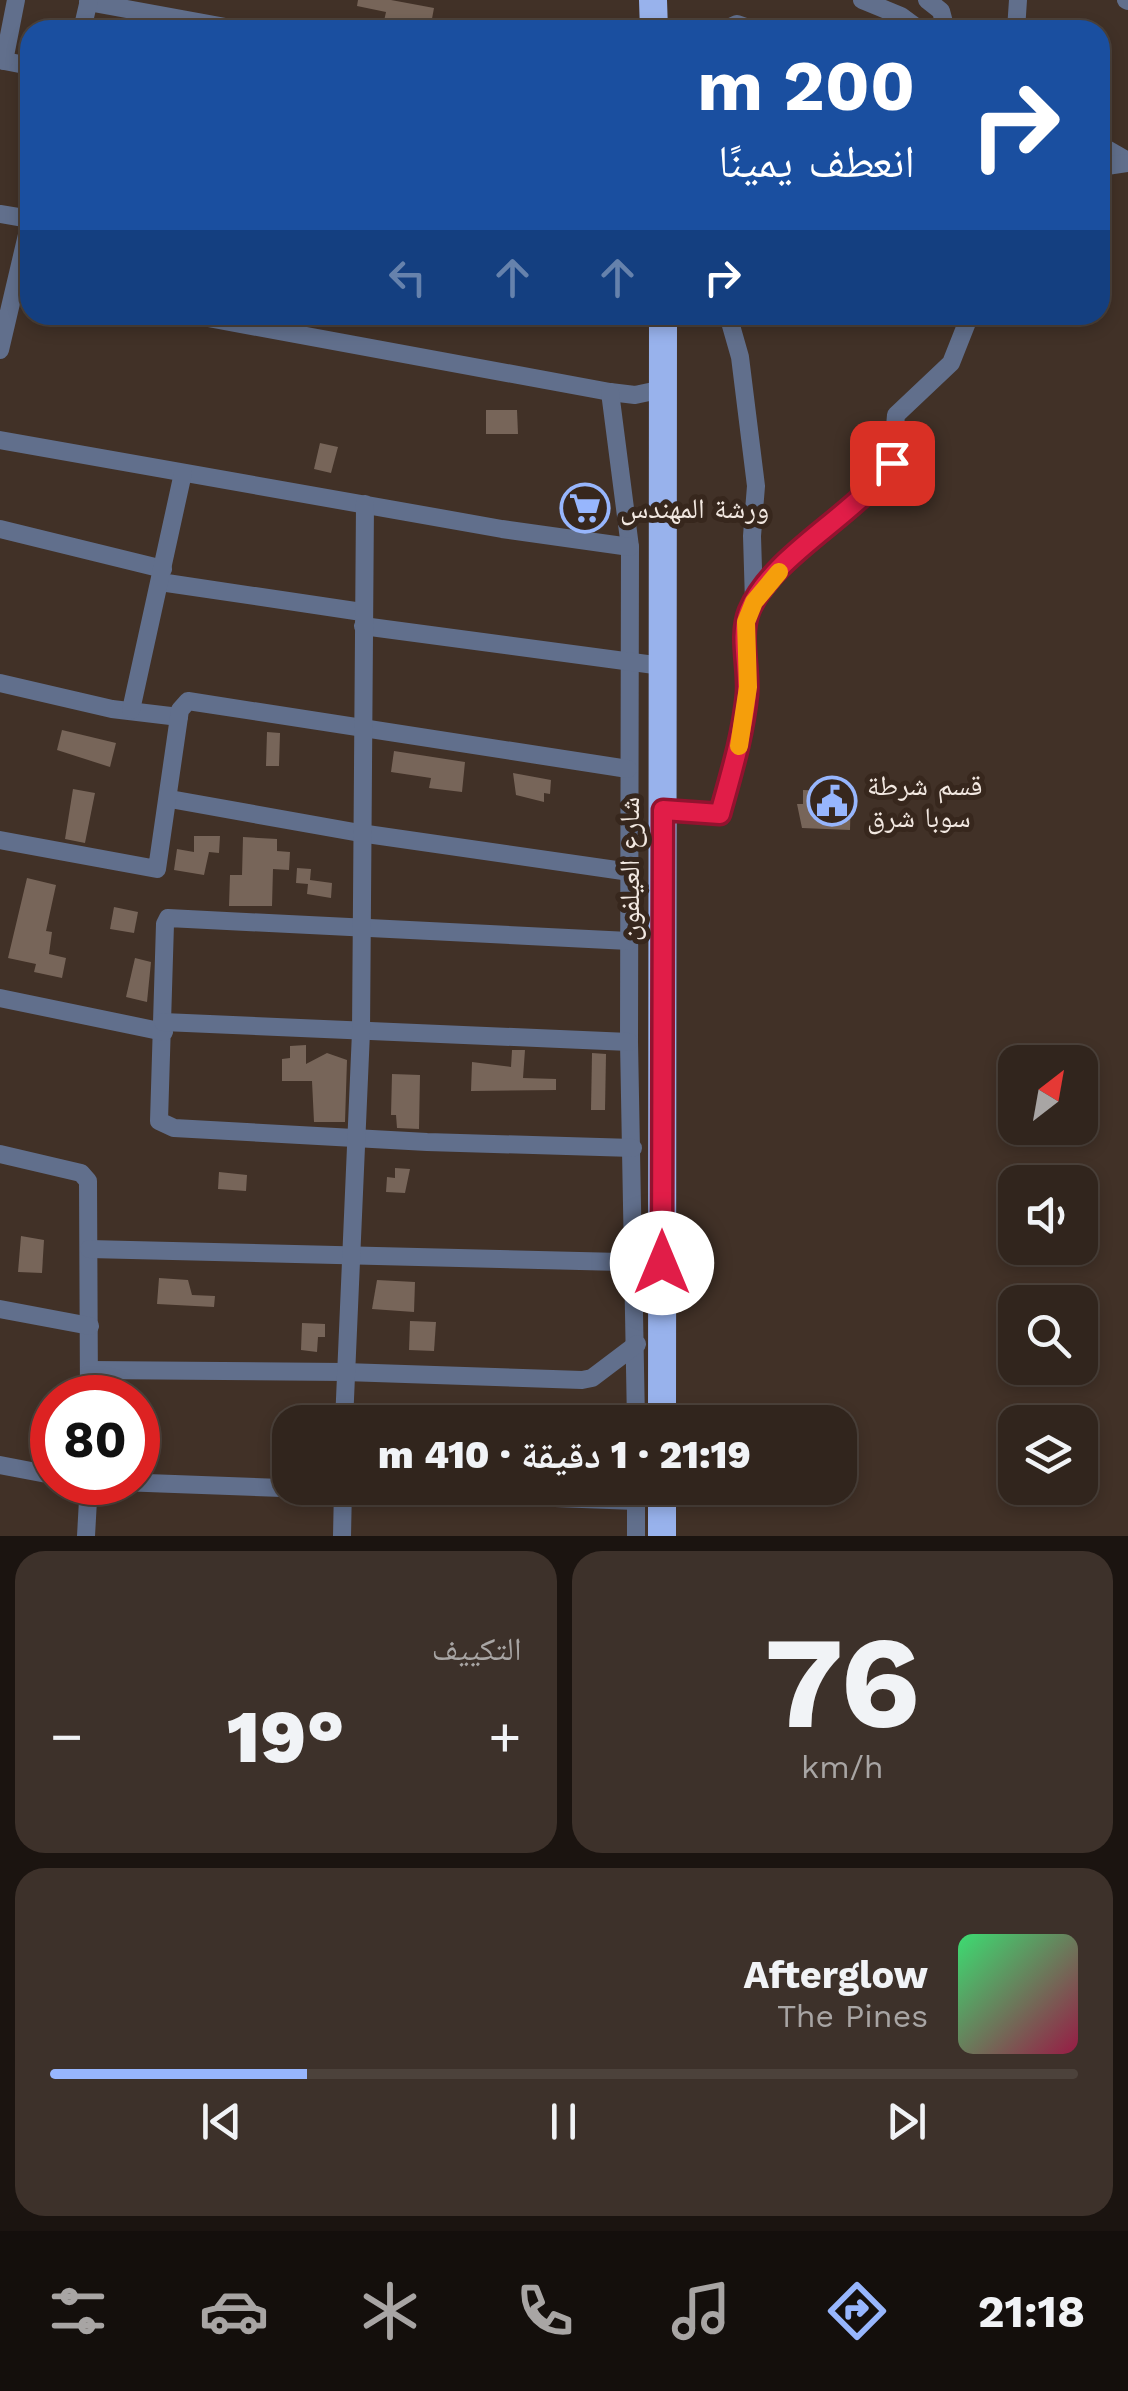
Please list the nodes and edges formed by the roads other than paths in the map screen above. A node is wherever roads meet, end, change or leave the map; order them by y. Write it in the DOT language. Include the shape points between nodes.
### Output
graph roads {
  1 [pos="16,0"];
  2 [pos="862,0"];
  3 [pos="89,1"];
  4 [pos="189,20"];
  5 [pos="906,20"];
  6 [pos="2,61"];
  7 [pos="20,289"];
  8 [pos="246,325"];
  9 [pos="662,325"];
  10 [pos="731,325"];
  11 [pos="966,325"];
  12 [pos="3,326"];
  13 [pos="0,350"];
  14 [pos="664,388"];
  15 [pos="610,392"];
  16 [pos="0,440"];
  17 [pos="183,473"];
  18 [pos="365,504"];
  19 [pos="0,529"];
  20 [pos="630,547"];
  21 [pos="162,575"];
  22 [pos="754,602"];
  23 [pos="362,619"];
  24 [pos="628,661"];
  25 [pos="662,666"];
  26 [pos="0,683"];
  27 [pos="131,710"];
  28 [pos="179,717"];
  29 [pos="365,726"];
  30 [pos="628,769"];
  31 [pos="170,798"];
  32 [pos="663,810"];
  33 [pos="360,833"];
  34 [pos="0,840"];
  35 [pos="630,872"];
  36 [pos="361,928"];
  37 [pos="629,941"];
  38 [pos="0,998"];
  39 [pos="163,1027"];
  40 [pos="362,1032"];
  41 [pos="629,1042"];
  42 [pos="355,1138"];
  43 [pos="634,1148"];
  44 [pos="0,1154"];
  45 [pos="89,1250"];
  46 [pos="349,1256"];
  47 [pos="648,1262"];
  48 [pos="0,1309"];
  49 [pos="90,1326"];
  50 [pos="636,1344"];
  51 [pos="90,1370"];
  52 [pos="345,1372"];
  53 [pos="90,1375"];
  54 [pos="344,1405"];
  55 [pos="636,1405"];
  56 [pos="661,1405"];
  57 [pos="0,1465"];
  58 [pos="30,1470"];
  59 [pos="160,1483"];
  60 [pos="272,1487"];
  61 [pos="88,1505"];
  62 [pos="343,1505"];
  63 [pos="636,1505"];
  64 [pos="662,1505"];
  65 [pos="86,1536"];
  66 [pos="342,1536"];
  67 [pos="636,1536"];
  68 [pos="662,1536"];
  1 -- 6 [label="street"];
  2 -- 5 [label="street"];
  3 -- 4 [label="street"];
  7 -- 12 [label="street"];
  8 -- 15 [label="street"];
  9 -- 14 [label="highway, شارع العيلفون"];
  10 -- 22 [label="street" via="756,486"];
  11 -- 22 [label="street" via="951,362 896,415 892,463 881,480 808,541"];
  12 -- 13 [label="street"];
  14 -- 15 [label="street"];
  14 -- 25 [label="highway, شارع العيلفون"];
  15 -- 20 [label="street"];
  16 -- 17 [label="street"];
  17 -- 18 [label="street"];
  17 -- 21 [label="street"];
  18 -- 20 [label="street"];
  18 -- 23 [label="street"];
  19 -- 21 [label="street"];
  20 -- 24 [label="street"];
  21 -- 23 [label="street"];
  21 -- 27 [label="street"];
  22 -- 32 [label="street" via="745,631 744,714 720,814"];
  23 -- 24 [label="street"];
  23 -- 29 [label="street"];
  24 -- 25 [label="street"];
  24 -- 30 [label="street"];
  25 -- 32 [label="highway, شارع العيلفون"];
  26 -- 27 [label="street"];
  27 -- 28 [label="street"];
  28 -- 29 [label="street" via="188,700"];
  28 -- 31 [label="street"];
  29 -- 30 [label="street"];
  29 -- 33 [label="street"];
  30 -- 35 [label="street"];
  31 -- 33 [label="street"];
  31 -- 34 [label="street" via="160,864 153,870"];
  32 -- 47 [label="highway, شارع العيلفون"];
  33 -- 35 [label="street"];
  33 -- 36 [label="street"];
  35 -- 37 [label="street"];
  36 -- 37 [label="street"];
  36 -- 39 [label="street" via="168,918"];
  36 -- 40 [label="street"];
  37 -- 41 [label="street"];
  38 -- 39 [label="street"];
  39 -- 40 [label="street"];
  39 -- 42 [label="street" via="160,1121 166,1126"];
  40 -- 41 [label="street"];
  40 -- 42 [label="street"];
  41 -- 43 [label="street"];
  42 -- 43 [label="street"];
  42 -- 46 [label="street"];
  43 -- 47 [label="street"];
  44 -- 45 [label="street" via="86,1176"];
  45 -- 46 [label="street"];
  45 -- 49 [label="street"];
  46 -- 47 [label="street"];
  46 -- 52 [label="street"];
  47 -- 50 [label="street"];
  47 -- 56 [label="highway, شارع العيلفون"];
  48 -- 49 [label="street"];
  49 -- 51 [label="street"];
  50 -- 52 [label="street" via="582,1380"];
  50 -- 55 [label="street"];
  51 -- 52 [label="street"];
  51 -- 53 [label="street"];
  52 -- 54 [label="street"];
  57 -- 58 [label="street"];
  59 -- 60 [label="street"];
  61 -- 65 [label="street"];
  62 -- 66 [label="street"];
  63 -- 67 [label="street"];
  64 -- 68 [label="highway"];
}
